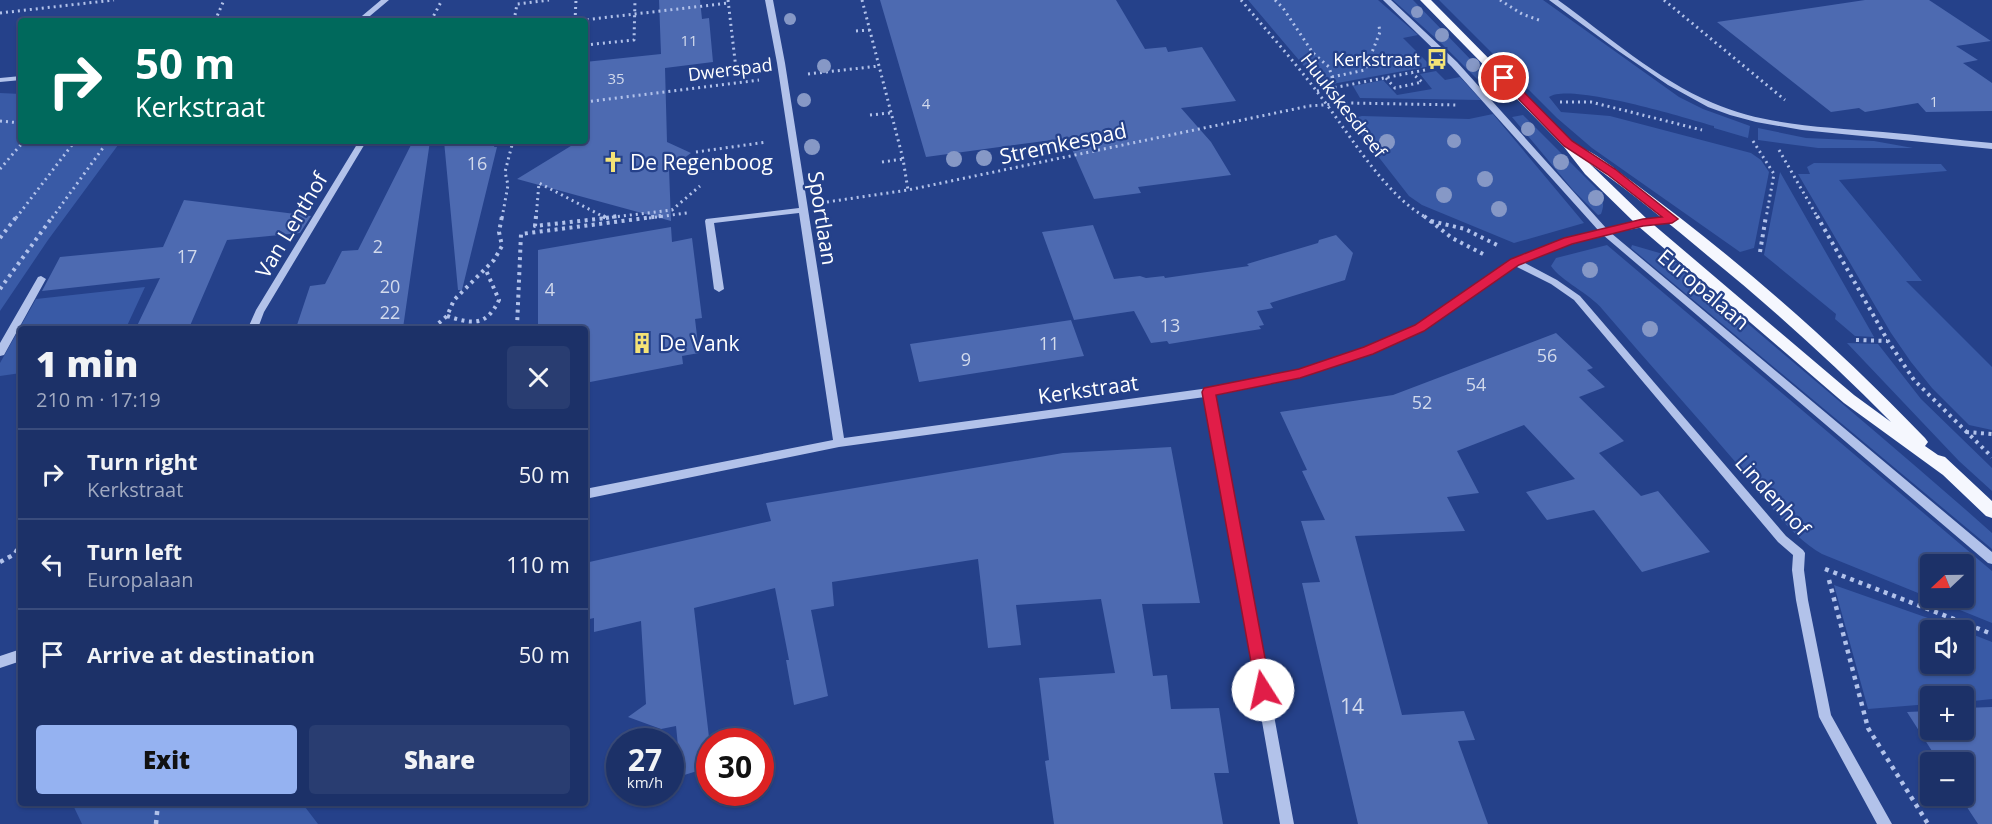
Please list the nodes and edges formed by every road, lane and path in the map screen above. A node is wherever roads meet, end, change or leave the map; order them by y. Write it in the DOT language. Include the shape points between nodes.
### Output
graph roads {
  1 [pos="114,0"];
  2 [pos="224,0"];
  3 [pos="385,0"];
  4 [pos="442,0"];
  5 [pos="549,0"];
  6 [pos="576,0"];
  7 [pos="635,0"];
  8 [pos="769,0"];
  9 [pos="862,0"];
  10 [pos="1240,0"];
  11 [pos="1275,0"];
  12 [pos="1388,0"];
  13 [pos="1425,0"];
  14 [pos="1553,0"];
  15 [pos="1664,0"];
  16 [pos="728,1"];
  17 [pos="0,13"];
  18 [pos="635,13"];
  19 [pos="216,18"];
  20 [pos="364,18"];
  21 [pos="434,18"];
  22 [pos="514,18"];
  23 [pos="575,18"];
  24 [pos="588,19"];
  25 [pos="1378,21"];
  26 [pos="870,30"];
  27 [pos="856,31"];
  28 [pos="588,45"];
  29 [pos="781,63"];
  30 [pos="879,66"];
  31 [pos="1433,69"];
  32 [pos="1412,73"];
  33 [pos="783,77"];
  34 [pos="1332,77"];
  35 [pos="1385,78"];
  36 [pos="1335,87"];
  37 [pos="1317,91"];
  38 [pos="588,102"];
  39 [pos="1328,104"];
  40 [pos="1463,105"];
  41 [pos="891,113"];
  42 [pos="870,115"];
  43 [pos="1756,120"];
  44 [pos="0,121"];
  45 [pos="18,123"];
  46 [pos="1823,131"];
  47 [pos="792,138"];
  48 [pos="21,144"];
  49 [pos="73,144"];
  50 [pos="106,144"];
  51 [pos="361,144"];
  52 [pos="512,144"];
  53 [pos="1568,144"];
  54 [pos="1992,146"];
  55 [pos="1779,150"];
  56 [pos="696,152"];
  57 [pos="903,159"];
  58 [pos="882,162"];
  59 [pos="0,169"];
  60 [pos="700,186"];
  61 [pos="908,190"];
  62 [pos="803,207"];
  63 [pos="606,218"];
  64 [pos="1672,219"];
  65 [pos="1431,220"];
  66 [pos="709,221"];
  67 [pos="1643,223"];
  68 [pos="1605,232"];
  69 [pos="0,238"];
  70 [pos="1760,252"];
  71 [pos="1515,262"];
  72 [pos="485,268"];
  73 [pos="41,279"];
  74 [pos="0,289"];
  75 [pos="719,289"];
  76 [pos="447,316"];
  77 [pos="254,326"];
  78 [pos="435,326"];
  79 [pos="518,326"];
  80 [pos="1852,339"];
  81 [pos="1888,342"];
  82 [pos="0,352"];
  83 [pos="1209,392"];
  84 [pos="1965,432"];
  85 [pos="1992,434"];
  86 [pos="839,443"];
  87 [pos="1992,457"];
  88 [pos="1945,469"];
  89 [pos="588,493"];
  90 [pos="1992,512"];
  91 [pos="18,548"];
  92 [pos="1799,553"];
  93 [pos="1992,560"];
  94 [pos="0,562"];
  95 [pos="1826,569"];
  96 [pos="1992,634"];
  97 [pos="18,656"];
  98 [pos="0,662"];
  99 [pos="158,806"];
  100 [pos="156,824"];
  101 [pos="1287,824"];
  102 [pos="1885,824"];
  103 [pos="1928,824"];
  1 -- 17 [label="path"];
  2 -- 19 [label="path"];
  3 -- 20 [label="street"];
  4 -- 21 [label="path"];
  5 -- 22 [label="path" via="517,3"];
  6 -- 23 [label="path"];
  7 -- 18 [label="path"];
  8 -- 29 [label="street, Sportlaan"];
  9 -- 26 [label="path"];
  10 -- 37 [label="path, Huukskesdreef"];
  11 -- 34 [label="path" via="1313,53 1329,67"];
  12 -- 68 [label="street, Europalaan" via="1454,64"];
  13 -- 53 [label="main road, Europalaan"];
  14 -- 43 [label="street" via="1689,94"];
  15 -- 46 [label="path"];
  16 -- 18 [label="path"];
  16 -- 29 [label="path" via="736,69"];
  18 -- 24 [label="path"];
  18 -- 28 [label="path" via="634,40"];
  25 -- 34 [label="path" via="1380,32 1365,70"];
  26 -- 27 [label="path"];
  26 -- 30 [label="path"];
  29 -- 33 [label="street, Sportlaan"];
  30 -- 33 [label="path, Dwerspad"];
  30 -- 41 [label="path"];
  31 -- 32 [label="path"];
  32 -- 35 [label="path"];
  32 -- 35 [label="path" via="1422,82 1395,88"];
  33 -- 38 [label="path, Dwerspad"];
  33 -- 47 [label="street, Sportlaan"];
  34 -- 36 [label="path"];
  35 -- 36 [label="path"];
  36 -- 37 [label="path"];
  37 -- 39 [label="path, Huukskesdreef"];
  39 -- 40 [label="path, Stremkespad"];
  39 -- 61 [label="path, Stremkespad"];
  39 -- 65 [label="path, Huukskesdreef" via="1394,193"];
  41 -- 42 [label="path"];
  41 -- 57 [label="path"];
  43 -- 46 [label="street"];
  43 -- 70 [label="path" via="1752,144 1774,174"];
  44 -- 45 [label="path"];
  46 -- 54 [label="street"];
  47 -- 56 [label="path"];
  47 -- 62 [label="street, Sportlaan"];
  48 -- 59 [label="path"];
  49 -- 69 [label="path"];
  50 -- 74 [label="path"];
  51 -- 77 [label="street, Van Lenthof"];
  52 -- 72 [label="path" via="505,172 508,185 500,232 502,246"];
  53 -- 64 [label="main road, Europalaan" via="1611,171"];
  53 -- 67 [label="main road, Europalaan" via="1589,171"];
  55 -- 81 [label="path"];
  57 -- 58 [label="path"];
  57 -- 61 [label="path"];
  60 -- 63 [label="path" via="672,210"];
  61 -- 62 [label="path, Stremkespad"];
  62 -- 66 [label="street"];
  62 -- 86 [label="street, Sportlaan"];
  63 -- 63 [label="path" via="535,226 539,183 568,198"];
  64 -- 67 [label="street, Kerkstraat"];
  64 -- 88 [label="main road, Europalaan" via="1860,380"];
  65 -- 71 [label="path, Huukskesdreef" via="1452,238 1486,256"];
  65 -- 71 [label="path, Huukskesdreef" via="1494,242"];
  66 -- 75 [label="street"];
  66 -- 79 [label="path" via="699,219 693,212 521,234"];
  67 -- 68 [label="street, Kerkstraat"];
  67 -- 88 [label="main road, Europalaan" via="1849,399"];
  68 -- 71 [label="street, Kerkstraat" via="1568,241"];
  68 -- 93 [label="street, Europalaan"];
  71 -- 83 [label="street, Kerkstraat" via="1419,328 1369,350 1300,374"];
  71 -- 92 [label="street, Lindenhof" via="1577,298 1782,539"];
  72 -- 76 [label="path" via="454,300"];
  72 -- 76 [label="path" via="499,300 495,309 486,320 469,323"];
  73 -- 82 [label="street"];
  76 -- 78 [label="path"];
  80 -- 81 [label="path"];
  81 -- 84 [label="path" via="1914,380"];
  83 -- 86 [label="street, Kerkstraat"];
  83 -- 101 [label="street"];
  84 -- 85 [label="path"];
  84 -- 87 [label="path"];
  86 -- 89 [label="street, Kerkstraat"];
  88 -- 90 [label="main road, Europalaan"];
  91 -- 94 [label="path"];
  92 -- 95 [label="path"];
  92 -- 102 [label="street, Lindenhof" via="1801,590 1825,717"];
  95 -- 96 [label="path"];
  95 -- 103 [label="path" via="1868,728"];
  97 -- 98 [label="street"];
  99 -- 100 [label="path"];
}
